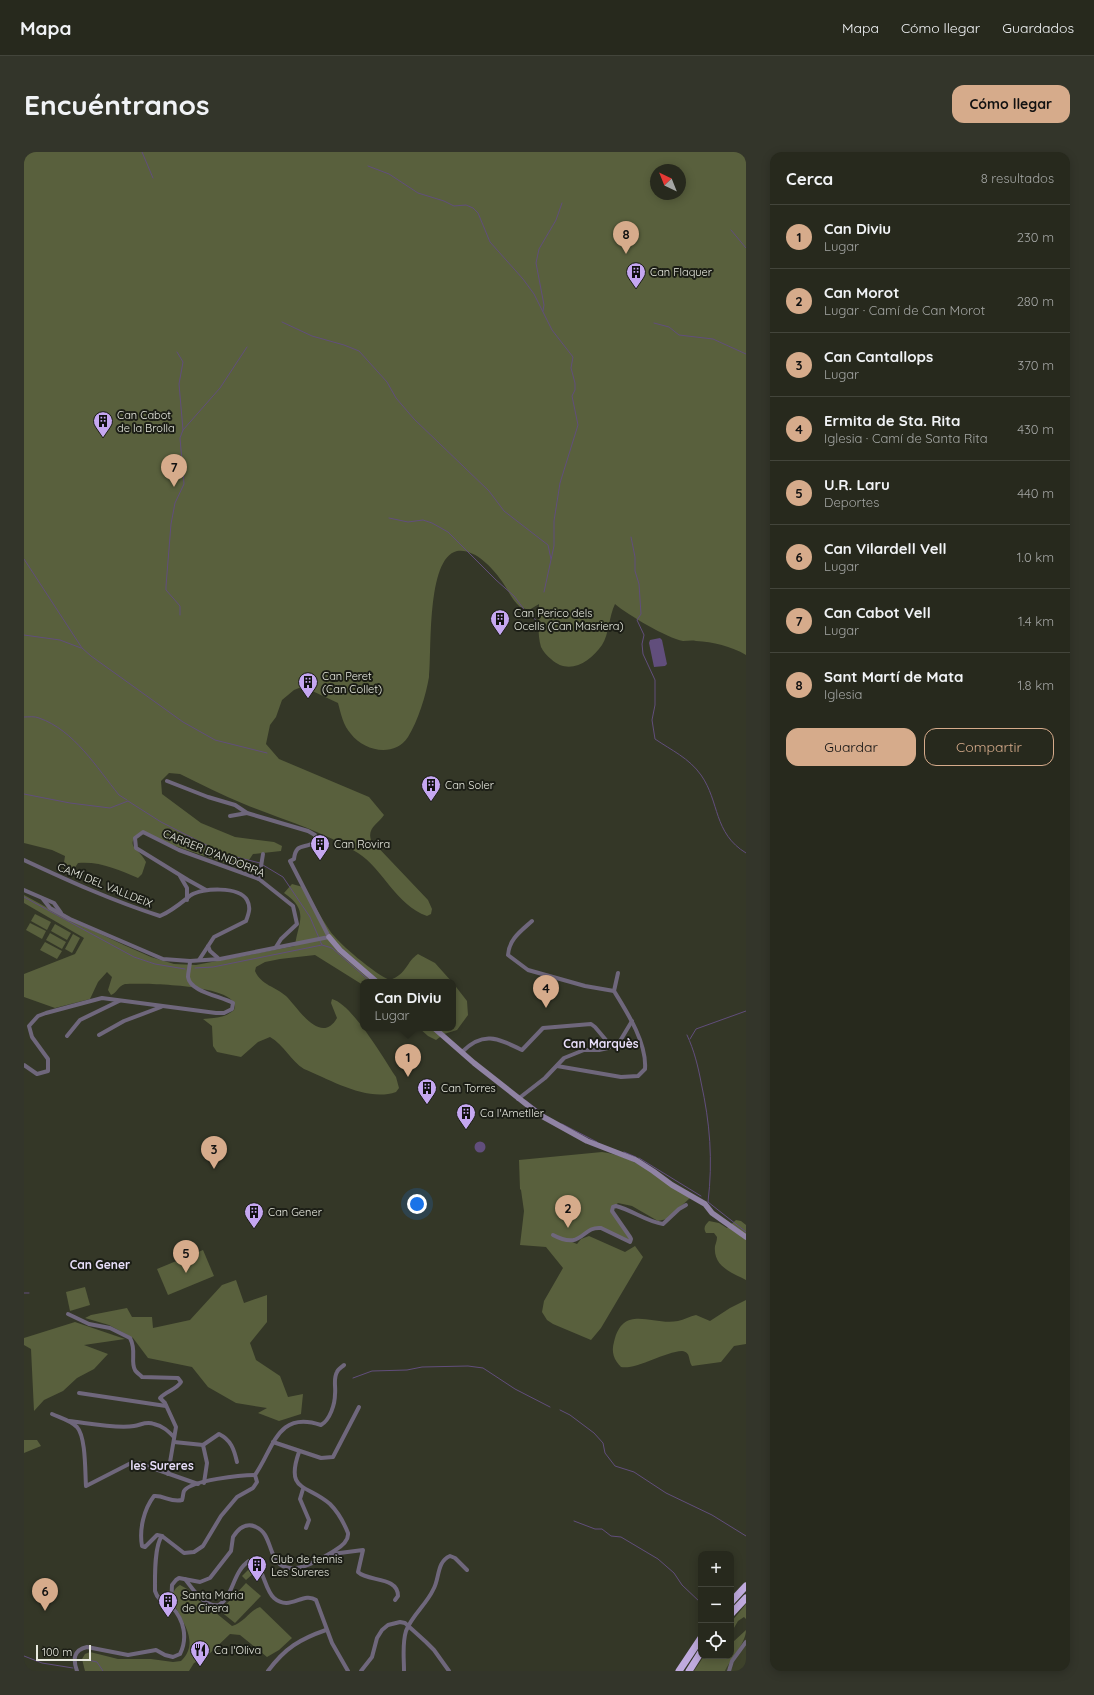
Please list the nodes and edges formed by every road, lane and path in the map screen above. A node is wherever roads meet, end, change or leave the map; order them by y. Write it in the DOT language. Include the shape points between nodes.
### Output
graph roads {
  1 [pos="166,780"];
  2 [pos="247,813"];
  3 [pos="230,816"];
  4 [pos="263,854"];
  5 [pos="24,860"];
  6 [pos="179,874"];
  7 [pos="259,879"];
  8 [pos="24,890"];
  9 [pos="207,890"];
  10 [pos="187,900"];
  11 [pos="532,920"];
  12 [pos="329,937"];
  13 [pos="208,945"];
  14 [pos="276,947"];
  15 [pos="220,959"];
  16 [pos="199,960"];
  17 [pos="190,961"];
  18 [pos="618,973"];
  19 [pos="374,979"];
  20 [pos="614,990"];
  21 [pos="120,1001"];
  22 [pos="162,1007"];
  23 [pos="632,1021"];
  24 [pos="438,1031"];
  25 [pos="99,1035"];
  26 [pos="67,1036"];
  27 [pos="610,1046"];
  28 [pos="462,1052"];
  29 [pos="24,1065"];
  30 [pos="558,1066"];
  31 [pos="518,1099"];
  32 [pos="686,1205"];
  33 [pos="553,1235"];
  34 [pos="746,1237"];
  35 [pos="68,1314"];
  36 [pos="344,1365"];
  37 [pos="79,1393"];
  38 [pos="166,1406"];
  39 [pos="359,1408"];
  40 [pos="52,1414"];
  41 [pos="68,1420"];
  42 [pos="174,1440"];
  43 [pos="273,1442"];
  44 [pos="203,1445"];
  45 [pos="299,1452"];
  46 [pos="237,1462"];
  47 [pos="168,1474"];
  48 [pos="255,1475"];
  49 [pos="204,1483"];
  50 [pos="198,1484"];
  51 [pos="303,1489"];
  52 [pos="306,1528"];
  53 [pos="162,1536"];
  54 [pos="330,1554"];
  55 [pos="467,1570"];
  56 [pos="185,1579"];
  57 [pos="746,1586"];
  58 [pos="746,1598"];
  59 [pos="734,1599"];
  60 [pos="395,1600"];
  61 [pos="171,1606"];
  62 [pos="734,1611"];
  63 [pos="409,1626"];
  64 [pos="326,1630"];
  65 [pos="698,1642"];
  66 [pos="746,1642"];
  67 [pos="698,1657"];
  68 [pos="77,1671"];
  69 [pos="268,1671"];
  70 [pos="348,1671"];
  71 [pos="361,1671"];
  72 [pos="404,1671"];
  73 [pos="448,1671"];
  74 [pos="679,1671"];
  75 [pos="689,1671"];
  76 [pos="729,1671"];
  1 -- 2 [label="street" via="235,805"];
  2 -- 3 [label="street"];
  2 -- 12 [label="street" via="308,830 315,835 316,841 298,847 294,852 294,859 290,861"];
  4 -- 7 [label="street"];
  5 -- 10 [label="street, CAMÍ DEL VALLDEIX" via="79,886 160,916"];
  6 -- 7 [label="street, CARRER D'ANDORRA" via="136,848 135,838 143,832 179,850"];
  6 -- 9 [label="street, CARRER D'ANDORRA"];
  6 -- 10 [label="street" via="187,888"];
  7 -- 14 [label="street, CARRER D'ANDORRA" via="293,906 297,924 280,939"];
  8 -- 17 [label="street" via="54,903 61,914 162,959"];
  9 -- 10 [label="street, CAMÍ DEL VALLDEIX" via="191,895"];
  9 -- 13 [label="street, CAMÍ DEL VALLDEIX" via="239,893 246,899 250,911 246,921 214,936"];
  11 -- 20 [label="street" via="513,939 508,947 508,955 528,970 585,986"];
  12 -- 14 [label="street"];
  12 -- 19 [label="street" via="340,950"];
  13 -- 15 [label="street" via="210,952"];
  13 -- 16 [label="street, CAMÍ DEL VALLDEIX"];
  14 -- 15 [label="street"];
  15 -- 16 [label="street"];
  16 -- 17 [label="street"];
  17 -- 22 [label="street" via="190,982 198,990 233,1003 232,1009 224,1014"];
  18 -- 20 [label="street"];
  20 -- 23 [label="street"];
  21 -- 22 [label="street"];
  21 -- 26 [label="street" via="80,1020"];
  21 -- 29 [label="street" via="102,998 38,1016 30,1026 32,1037 48,1059 48,1070 37,1074"];
  22 -- 25 [label="street" via="124,1021"];
  23 -- 27 [label="street" via="620,1042"];
  23 -- 30 [label="street" via="646,1060 645,1069 638,1076 621,1077"];
  24 -- 28 [label="street"];
  27 -- 28 [label="street" via="591,1024 543,1028 522,1050 507,1043 482,1038"];
  27 -- 30 [label="street" via="573,1054 564,1058"];
  28 -- 31 [label="street"];
  30 -- 31 [label="street"];
  31 -- 34 [label="street" via="563,1129 636,1160 705,1204 712,1214"];
  32 -- 33 [label="street" via="663,1224 631,1210 613,1207 612,1211 630,1236 630,1242 596,1227 572,1242"];
  35 -- 38 [label="street" via="89,1324 110,1328 130,1338 135,1350 135,1370 142,1377 178,1378 181,1382 179,1385 160,1398"];
  36 -- 43 [label="street" via="337,1372 333,1409 324,1423 321,1425 301,1421 288,1425"];
  37 -- 38 [label="street"];
  38 -- 42 [label="street" via="176,1427"];
  39 -- 45 [label="street" via="333,1457 321,1458"];
  40 -- 41 [label="street"];
  41 -- 42 [label="street" via="110,1426 154,1423 165,1428"];
  41 -- 47 [label="street" via="78,1428 82,1436 86,1486 131,1463"];
  42 -- 44 [label="street"];
  42 -- 47 [label="street"];
  43 -- 45 [label="street"];
  43 -- 48 [label="street" via="264,1463"];
  44 -- 46 [label="street" via="219,1434 232,1446"];
  44 -- 49 [label="street" via="207,1463"];
  45 -- 51 [label="street" via="294,1474"];
  47 -- 50 [label="street"];
  48 -- 49 [label="street" via="223,1477"];
  48 -- 53 [label="street" via="257,1482 253,1488 237,1497 204,1546 194,1552 184,1553"];
  49 -- 50 [label="street"];
  50 -- 53 [label="street" via="184,1491 182,1500 175,1502 158,1495 150,1501 143,1520 142,1546 146,1547 157,1534"];
  51 -- 52 [label="street" via="300,1499 309,1520"];
  51 -- 54 [label="street" via="331,1505 348,1533 345,1543"];
  53 -- 61 [label="street" via="157,1550 155,1591 157,1597"];
  54 -- 56 [label="street" via="305,1567 290,1568 275,1559 266,1536 260,1529 247,1525 233,1536 231,1551 214,1576 200,1582"];
  54 -- 60 [label="street" via="363,1550 358,1572 390,1583 395,1587 398,1596"];
  55 -- 63 [label="street" via="455,1558 445,1558 434,1590"];
  56 -- 61 [label="street" via="179,1578 172,1585"];
  56 -- 64 [label="street" via="208,1604 219,1605 225,1600 241,1568 249,1561 254,1561 268,1592 277,1600 290,1604 308,1598 316,1600"];
  57 -- 59 [label="highway"];
  58 -- 62 [label="highway"];
  61 -- 68 [label="street" via="182,1622 185,1634 180,1654 171,1656 156,1650 128,1655 87,1647 81,1648 74,1660"];
  63 -- 71 [label="street" via="396,1622 382,1630 372,1657"];
  63 -- 72 [label="street" via="403,1647"];
  63 -- 73 [label="street" via="434,1650"];
  64 -- 69 [label="street" via="292,1646"];
  64 -- 70 [label="street"];
  65 -- 74 [label="highway"];
  66 -- 76 [label="street" via="732,1661"];
  67 -- 75 [label="highway"];
}
